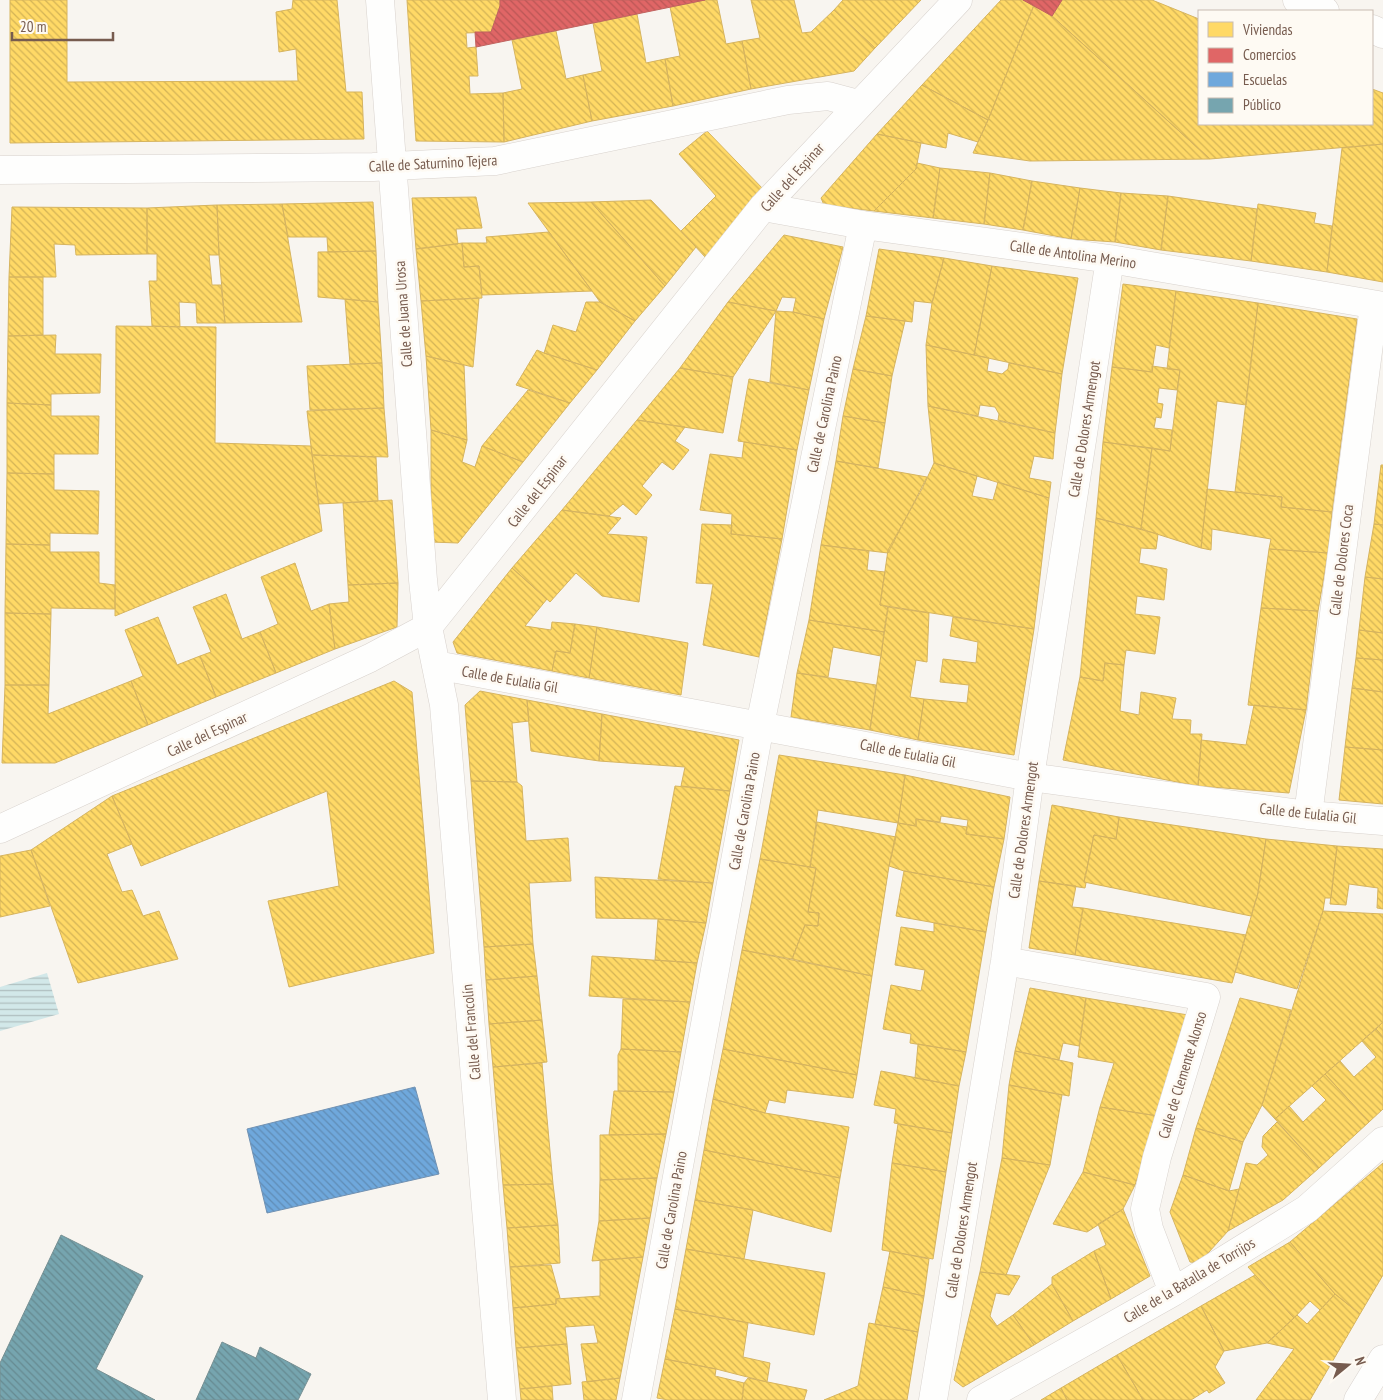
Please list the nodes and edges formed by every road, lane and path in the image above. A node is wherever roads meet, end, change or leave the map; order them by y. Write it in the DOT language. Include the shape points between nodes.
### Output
graph roads {
  1 [pos="380,0"];
  2 [pos="958,0"];
  3 [pos="1297,0"];
  4 [pos="1322,10"];
  5 [pos="858,104"];
  6 [pos="391,166"];
  7 [pos="0,170"];
  8 [pos="763,207"];
  9 [pos="864,225"];
  10 [pos="1110,259"];
  11 [pos="1379,305"];
  12 [pos="428,628"];
  13 [pos="436,666"];
  14 [pos="760,725"];
  15 [pos="1030,777"];
  16 [pos="1308,814"];
  17 [pos="1383,821"];
  18 [pos="0,829"];
  19 [pos="1005,961"];
  20 [pos="1383,1141"];
  21 [pos="1172,1292"];
  22 [pos="1383,1359"];
  23 [pos="502,1400"];
  24 [pos="636,1400"];
  25 [pos="933,1400"];
  26 [pos="981,1400"];
  27 [pos="1358,1400"];
  1 -- 6 [label="street, Calle de Juana Urosa"];
  2 -- 5 [label="street, Calle del Espinar"];
  3 -- 4 [label="street"];
  5 -- 6 [label="street, Calle de Saturnino Tejera" via="828,96 788,100 495,161"];
  5 -- 8 [label="street, Calle del Espinar"];
  6 -- 7 [label="street, Calle de Saturnino Tejera"];
  6 -- 12 [label="street, Calle de Juana Urosa"];
  8 -- 9 [label="street, Calle de Antolina Merino"];
  8 -- 12 [label="street, Calle del Espinar"];
  9 -- 10 [label="street, Calle de Antolina Merino"];
  9 -- 14 [label="street, Calle de Carolina Paino"];
  10 -- 11 [label="street, Calle de Antolina Merino"];
  10 -- 15 [label="street, Calle de Dolores Armengot"];
  11 -- 16 [label="street, Calle de Dolores Coca"];
  12 -- 13 [label="street, Calle de Juana Urosa"];
  12 -- 18 [label="street, Calle del Espinar"];
  13 -- 14 [label="street, Calle de Eulalia Gil"];
  13 -- 23 [label="street, Calle del Francolín" via="444,705"];
  14 -- 15 [label="street, Calle de Eulalia Gil"];
  14 -- 24 [label="street, Calle de Carolina Paino"];
  15 -- 16 [label="street, Calle de Eulalia Gil"];
  15 -- 19 [label="street, Calle de Dolores Armengot"];
  16 -- 17 [label="street, Calle de Eulalia Gil"];
  19 -- 21 [label="street, Calle de Clemente Alonso" via="1206,997 1157,1157 1145,1208 1149,1229"];
  19 -- 25 [label="street, Calle de Dolores Armengot"];
  20 -- 21 [label="street, Calle de la Batalla de Torrijos" via="1307,1208"];
  21 -- 26 [label="street, Calle de la Batalla de Torrijos"];
  22 -- 27 [label="street"];
}
